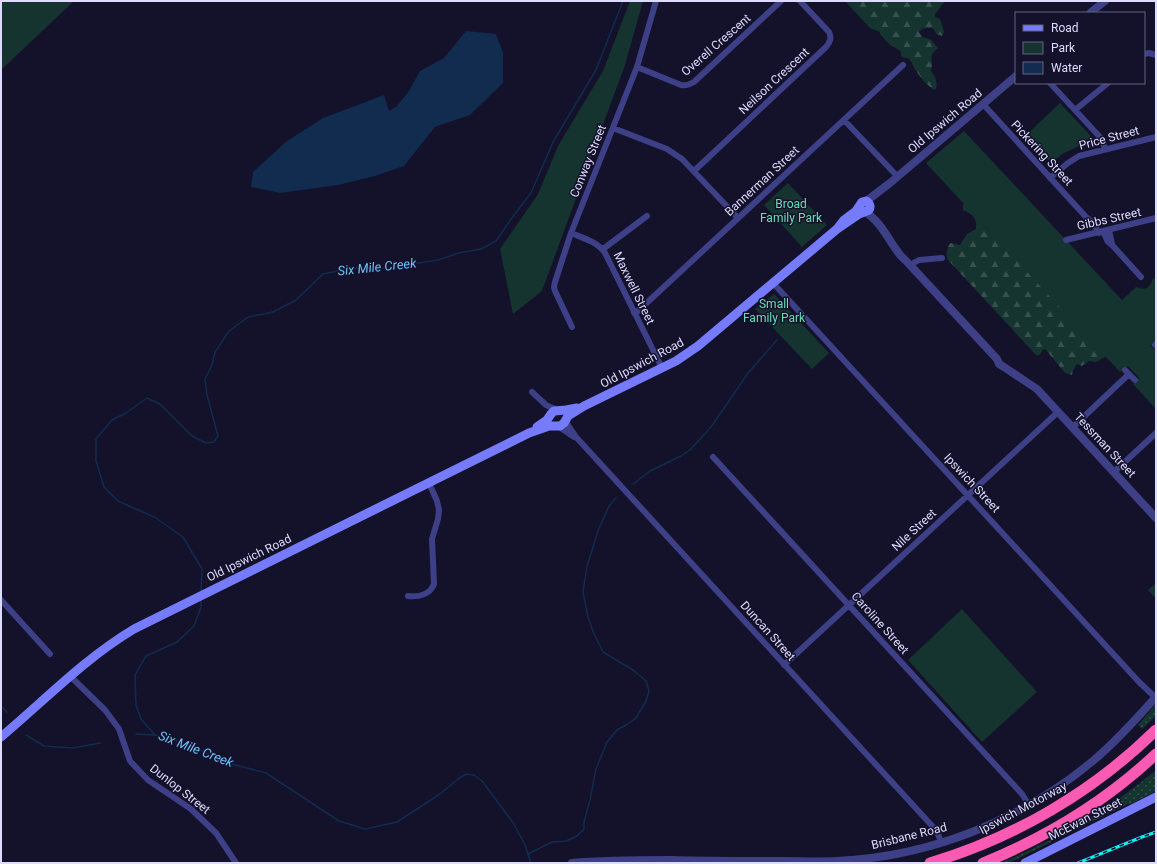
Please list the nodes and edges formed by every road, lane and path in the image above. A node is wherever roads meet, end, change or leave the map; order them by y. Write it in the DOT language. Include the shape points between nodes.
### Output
graph roads {
  1 [pos="656,1"];
  2 [pos="781,1"];
  3 [pos="800,1"];
  4 [pos="1105,1"];
  5 [pos="1091,12"];
  6 [pos="1145,54"];
  7 [pos="1156,55"];
  8 [pos="903,65"];
  9 [pos="637,67"];
  10 [pos="1015,77"];
  11 [pos="1051,84"];
  12 [pos="1107,84"];
  13 [pos="983,104"];
  14 [pos="1075,110"];
  15 [pos="844,120"];
  16 [pos="613,128"];
  17 [pos="1156,137"];
  18 [pos="1105,150"];
  19 [pos="694,171"];
  20 [pos="898,177"];
  21 [pos="1050,178"];
  22 [pos="866,207"];
  23 [pos="647,216"];
  24 [pos="738,218"];
  25 [pos="1156,218"];
  26 [pos="1101,232"];
  27 [pos="571,233"];
  28 [pos="1066,240"];
  29 [pos="602,249"];
  30 [pos="942,258"];
  31 [pos="910,265"];
  32 [pos="1141,277"];
  33 [pos="774,283"];
  34 [pos="634,313"];
  35 [pos="572,327"];
  36 [pos="662,368"];
  37 [pos="1134,380"];
  38 [pos="532,392"];
  39 [pos="584,406"];
  40 [pos="1058,412"];
  41 [pos="554,413"];
  42 [pos="560,423"];
  43 [pos="1073,427"];
  44 [pos="529,433"];
  45 [pos="1156,433"];
  46 [pos="713,457"];
  47 [pos="1114,472"];
  48 [pos="429,483"];
  49 [pos="968,496"];
  50 [pos="1156,518"];
  51 [pos="408,596"];
  52 [pos="1,600"];
  53 [pos="849,605"];
  54 [pos="50,654"];
  55 [pos="784,665"];
  56 [pos="70,676"];
  57 [pos="1156,697"];
  58 [pos="1156,730"];
  59 [pos="1,737"];
  60 [pos="1156,754"];
  61 [pos="1156,797"];
  62 [pos="1028,805"];
  63 [pos="941,842"];
  64 [pos="236,863"];
  65 [pos="572,863"];
  66 [pos="930,863"];
  67 [pos="983,863"];
  68 [pos="1025,863"];
  1 -- 9 [label="street, Conway Street"];
  2 -- 9 [label="street, Overell Crescent" via="688,86"];
  3 -- 19 [label="street, Neilson Crescent" via="829,32 829,44"];
  4 -- 5 [label="street"];
  6 -- 7 [label="street"];
  8 -- 15 [label="street, Bannerman Street"];
  9 -- 16 [label="street, Conway Street"];
  10 -- 13 [label="street, Old Ipswich Road"];
  11 -- 14 [label="street"];
  12 -- 14 [label="street"];
  13 -- 20 [label="street, Old Ipswich Road"];
  13 -- 21 [label="street, Pickering Street"];
  14 -- 18 [label="street" via="1101,139"];
  15 -- 20 [label="street"];
  15 -- 24 [label="street, Bannerman Street"];
  16 -- 19 [label="street" via="671,151"];
  16 -- 27 [label="street, Conway Street"];
  17 -- 18 [label="street, Price Street"];
  18 -- 21 [label="street, Price Street" via="1079,156"];
  19 -- 24 [label="street"];
  20 -- 22 [label="street, Old Ipswich Road"];
  21 -- 26 [label="street, Pickering Street"];
  22 -- 31 [label="street, Tessman Street" via="891,234"];
  22 -- 33 [label="main road, Old Ipswich Road" via="836,229"];
  23 -- 29 [label="street"];
  24 -- 34 [label="street, Bannerman Street"];
  25 -- 26 [label="street, Gibbs Street"];
  26 -- 28 [label="street, Gibbs Street"];
  26 -- 32 [label="street, Pickering Street"];
  27 -- 29 [label="street, Maxwell Street" via="595,243"];
  27 -- 35 [label="street, Conway Street" via="554,287"];
  29 -- 34 [label="street, Maxwell Street"];
  30 -- 31 [label="street" via="919,260"];
  31 -- 40 [label="street, Tessman Street" via="999,364 1037,389"];
  33 -- 36 [label="main road, Old Ipswich Road" via="695,348"];
  33 -- 49 [label="street, Ipswich Street"];
  34 -- 36 [label="street, Maxwell Street"];
  36 -- 39 [label="main road, Old Ipswich Road"];
  37 -- 43 [label="street" via="1127,372"];
  38 -- 41 [label="street"];
  39 -- 41 [label="main road, Old Ipswich Road"];
  39 -- 42 [label="main road, Old Ipswich Road"];
  40 -- 43 [label="street, Tessman Street"];
  40 -- 49 [label="street, Nile Street"];
  41 -- 42 [label="main road" via="564,414"];
  41 -- 42 [label="main road" via="550,422"];
  41 -- 44 [label="main road, Old Ipswich Road"];
  42 -- 44 [label="main road, Old Ipswich Road"];
  42 -- 55 [label="street, Duncan Street" via="576,437"];
  43 -- 47 [label="street, Tessman Street"];
  44 -- 48 [label="main road, Old Ipswich Road"];
  45 -- 47 [label="street"];
  46 -- 53 [label="street, Caroline Street"];
  47 -- 50 [label="street, Tessman Street"];
  48 -- 51 [label="street" via="438,501 439,510 432,539 434,584 427,593"];
  48 -- 56 [label="main road, Old Ipswich Road" via="143,624 100,652"];
  49 -- 53 [label="street, Nile Street"];
  49 -- 57 [label="street, Ipswich Street" via="1139,682"];
  52 -- 54 [label="street"];
  53 -- 55 [label="street, Nile Street"];
  53 -- 62 [label="street, Caroline Street" via="1022,794"];
  55 -- 63 [label="street, Duncan Street" via="934,828"];
  56 -- 59 [label="main road, Old Ipswich Road"];
  56 -- 64 [label="street, Dunlop Street" via="105,710 119,729 130,761 148,780 191,809 216,833"];
  57 -- 62 [label="street, Brisbane Road" via="1094,760"];
  58 -- 66 [label="highway, Ipswich Motorway" via="1110,771 1048,812 994,839"];
  60 -- 67 [label="highway" via="1077,815 1025,844"];
  61 -- 68 [label="main road, McEwan Street"];
  62 -- 63 [label="street, Brisbane Road" via="976,830"];
  63 -- 65 [label="street, Brisbane Road" via="907,852 840,861 624,860"];
}
